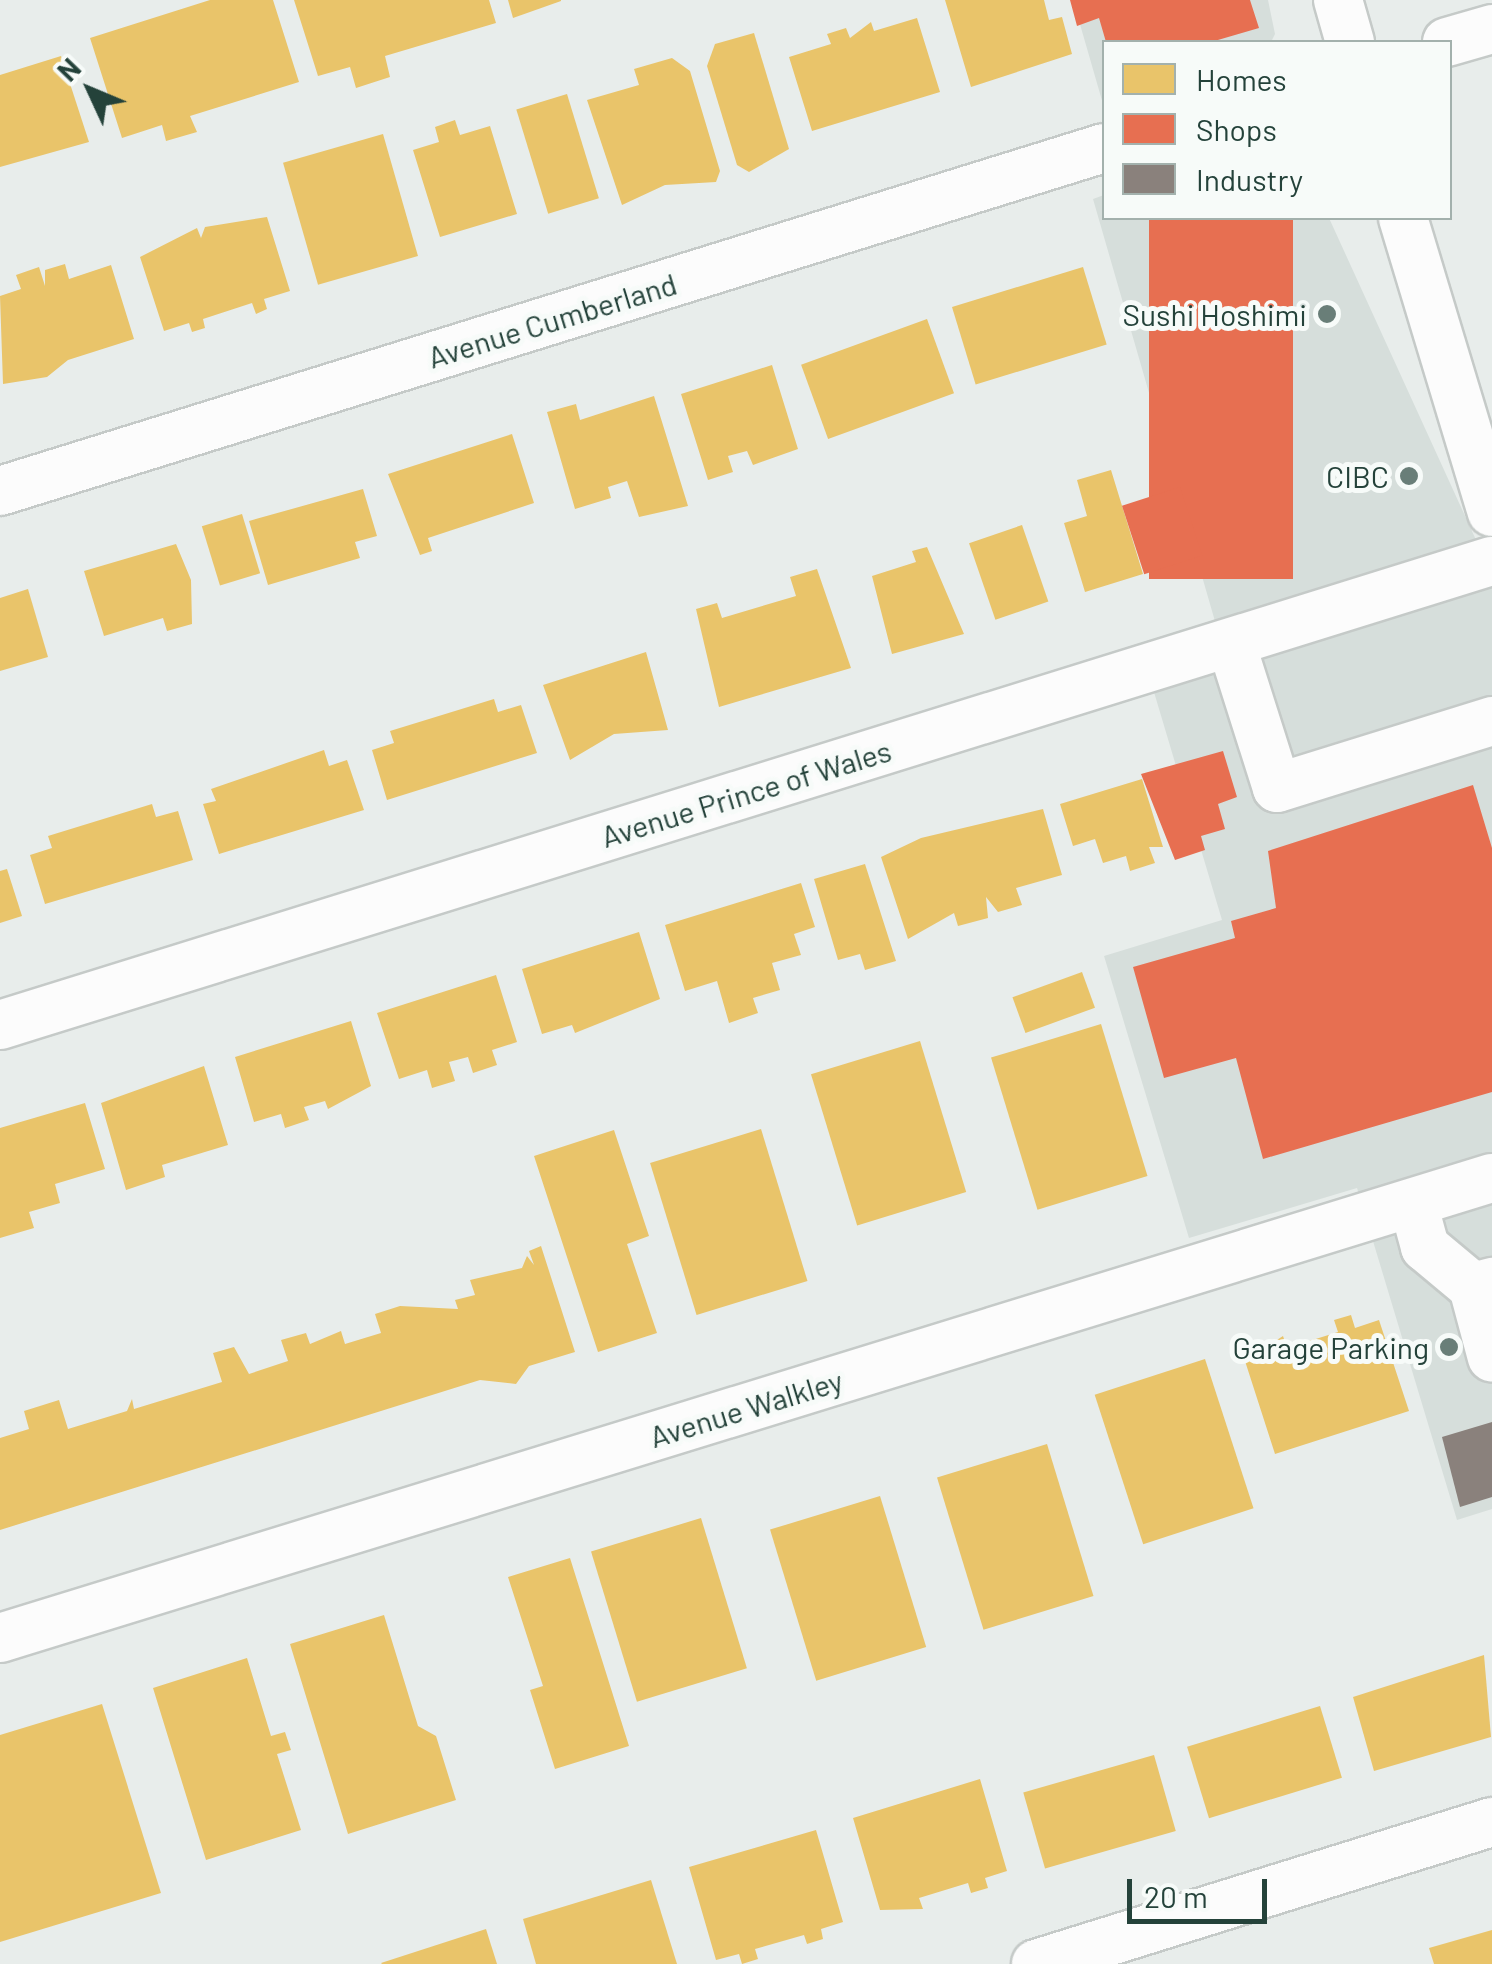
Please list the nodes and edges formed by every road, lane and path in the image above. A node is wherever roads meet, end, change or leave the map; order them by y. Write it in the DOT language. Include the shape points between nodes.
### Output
graph roads {
  1 [pos="1338,0"];
  2 [pos="1492,29"];
  3 [pos="1349,40"];
  4 [pos="1452,41"];
  5 [pos="1102,149"];
  6 [pos="1404,220"];
  7 [pos="0,491"];
  8 [pos="1492,512"];
  9 [pos="1492,561"];
  10 [pos="1232,643"];
  11 [pos="1492,720"];
  12 [pos="0,1025"];
  13 [pos="1492,1178"];
  14 [pos="1413,1203"];
  15 [pos="1482,1284"];
  16 [pos="1492,1358"];
  17 [pos="0,1638"];
  18 [pos="1492,1822"];
  19 [pos="1036,1964"];
  1 -- 3 [label="street"];
  2 -- 4 [label="street"];
  5 -- 7 [label="street, Avenue Cumberland"];
  6 -- 8 [label="street"];
  9 -- 10 [label="street, Avenue Prince of Wales"];
  10 -- 11 [label="street" via="1277,788"];
  10 -- 12 [label="street, Avenue Prince of Wales"];
  13 -- 14 [label="street, Avenue Walkley"];
  14 -- 15 [label="street" via="1425,1246"];
  14 -- 17 [label="street, Avenue Walkley"];
  15 -- 16 [label="street"];
  18 -- 19 [label="street"];
}
